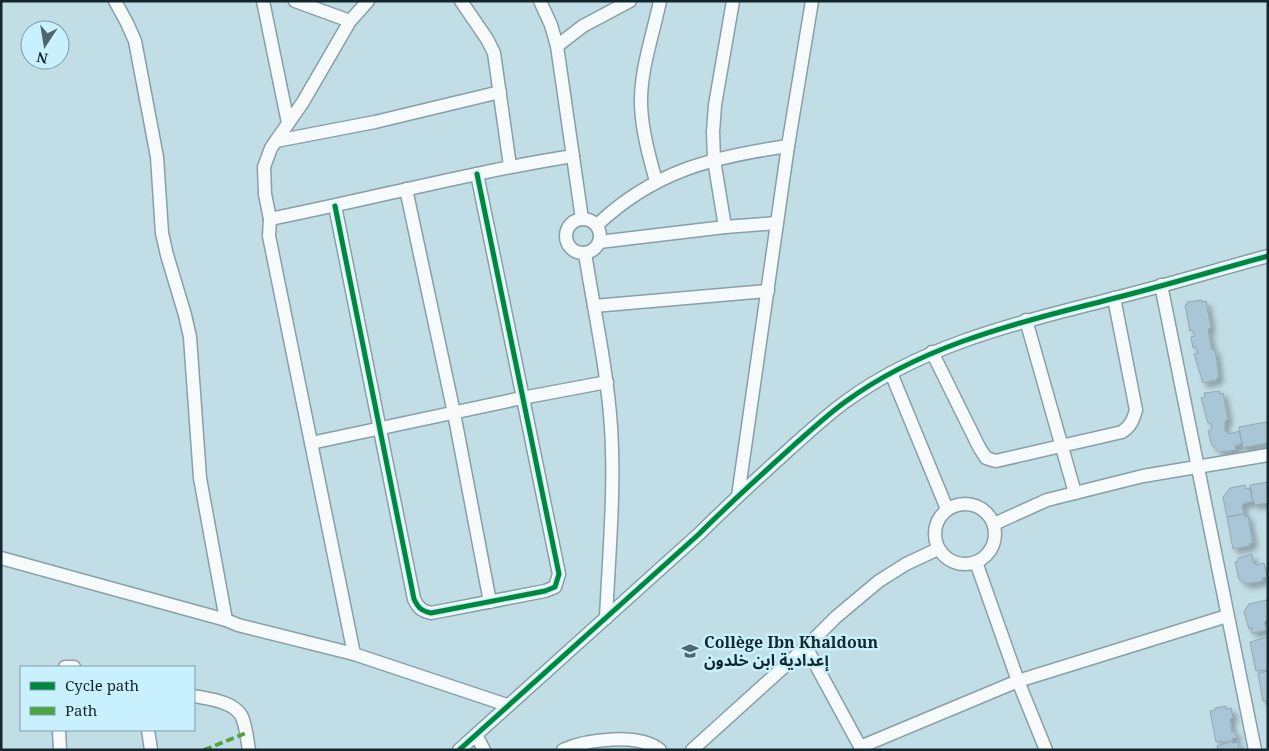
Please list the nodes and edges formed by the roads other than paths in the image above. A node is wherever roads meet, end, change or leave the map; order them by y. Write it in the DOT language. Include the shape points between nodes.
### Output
graph roads {
  1 [pos="115,1"];
  2 [pos="263,1"];
  3 [pos="295,1"];
  4 [pos="368,1"];
  5 [pos="461,1"];
  6 [pos="540,1"];
  7 [pos="630,1"];
  8 [pos="660,1"];
  9 [pos="733,1"];
  10 [pos="812,1"];
  11 [pos="350,22"];
  12 [pos="556,46"];
  13 [pos="500,92"];
  14 [pos="288,123"];
  15 [pos="276,141"];
  16 [pos="788,146"];
  17 [pos="573,156"];
  18 [pos="714,160"];
  19 [pos="510,166"];
  20 [pos="477,174"];
  21 [pos="656,181"];
  22 [pos="406,189"];
  23 [pos="335,206"];
  24 [pos="270,218"];
  25 [pos="582,218"];
  26 [pos="777,223"];
  27 [pos="597,225"];
  28 [pos="725,226"];
  29 [pos="599,242"];
  30 [pos="585,253"];
  31 [pos="1268,256"];
  32 [pos="1161,285"];
  33 [pos="768,291"];
  34 [pos="1114,298"];
  35 [pos="594,306"];
  36 [pos="1026,320"];
  37 [pos="932,352"];
  38 [pos="891,373"];
  39 [pos="607,382"];
  40 [pos="522,398"];
  41 [pos="454,413"];
  42 [pos="379,429"];
  43 [pos="311,443"];
  44 [pos="1060,445"];
  45 [pos="1268,455"];
  46 [pos="1197,466"];
  47 [pos="1074,493"];
  48 [pos="738,496"];
  49 [pos="947,509"];
  50 [pos="994,524"];
  51 [pos="938,549"];
  52 [pos="1,558"];
  53 [pos="976,562"];
  54 [pos="490,602"];
  55 [pos="1227,616"];
  56 [pos="606,618"];
  57 [pos="226,620"];
  58 [pos="806,647"];
  59 [pos="354,654"];
  60 [pos="1018,681"];
  61 [pos="195,696"];
  62 [pos="507,705"];
  63 [pos="59,731"];
  64 [pos="148,731"];
  65 [pos="476,735"];
  66 [pos="861,748"];
  67 [pos="60,750"];
  68 [pos="152,750"];
  69 [pos="249,750"];
  70 [pos="458,750"];
  71 [pos="484,750"];
  72 [pos="564,750"];
  73 [pos="660,750"];
  74 [pos="692,750"];
  75 [pos="1046,750"];
  76 [pos="1255,750"];
  1 -- 57 [label="street" via="134,42 156,158 166,255 190,337 200,478"];
  2 -- 14 [label="street"];
  3 -- 11 [label="street"];
  4 -- 11 [label="street"];
  5 -- 13 [label="street" via="494,53"];
  6 -- 12 [label="street"];
  7 -- 12 [label="street" via="583,26"];
  8 -- 21 [label="street" via="644,72 641,103"];
  9 -- 18 [label="street" via="715,105"];
  10 -- 16 [label="street"];
  11 -- 14 [label="street"];
  12 -- 17 [label="street"];
  13 -- 15 [label="street" via="375,122"];
  13 -- 19 [label="street"];
  14 -- 15 [label="street"];
  15 -- 24 [label="street" via="264,167"];
  16 -- 18 [label="street"];
  16 -- 26 [label="street"];
  17 -- 19 [label="street"];
  17 -- 25 [label="street"];
  18 -- 21 [label="street"];
  18 -- 28 [label="street"];
  19 -- 20 [label="street"];
  20 -- 22 [label="street"];
  20 -- 40 [label="street"];
  21 -- 27 [label="street" via="626,200"];
  22 -- 23 [label="street"];
  22 -- 41 [label="street"];
  23 -- 24 [label="street"];
  23 -- 42 [label="street"];
  24 -- 43 [label="street" via="269,236"];
  25 -- 27 [label="street"];
  25 -- 30 [label="street" via="572,223 566,238 572,248"];
  26 -- 28 [label="street"];
  26 -- 33 [label="street"];
  27 -- 29 [label="street"];
  28 -- 29 [label="street"];
  29 -- 30 [label="street"];
  30 -- 35 [label="street"];
  31 -- 32 [label="street"];
  32 -- 34 [label="street"];
  32 -- 46 [label="street"];
  33 -- 35 [label="street"];
  33 -- 48 [label="street"];
  34 -- 36 [label="street"];
  34 -- 44 [label="street" via="1136,410 1133,422 1122,432"];
  35 -- 39 [label="street"];
  36 -- 37 [label="street"];
  36 -- 44 [label="street"];
  37 -- 38 [label="street"];
  37 -- 44 [label="street" via="986,458 996,461"];
  38 -- 48 [label="street" via="845,401"];
  38 -- 49 [label="street"];
  39 -- 40 [label="street"];
  39 -- 56 [label="street" via="612,479"];
  40 -- 41 [label="street"];
  40 -- 54 [label="street" via="560,574 555,587 545,591"];
  41 -- 42 [label="street"];
  41 -- 54 [label="street"];
  42 -- 43 [label="street"];
  42 -- 54 [label="street" via="417,606 432,613"];
  43 -- 59 [label="street"];
  44 -- 47 [label="street"];
  45 -- 46 [label="street"];
  46 -- 47 [label="street"];
  46 -- 55 [label="street"];
  47 -- 50 [label="street" via="1047,500"];
  48 -- 56 [label="street"];
  49 -- 50 [label="street" via="960,504 974,505 986,512"];
  49 -- 51 [label="street" via="937,520 934,535"];
  50 -- 53 [label="street" via="993,547"];
  51 -- 53 [label="street" via="955,563 966,565"];
  51 -- 58 [label="street" via="879,580"];
  52 -- 57 [label="street"];
  53 -- 60 [label="street"];
  55 -- 60 [label="street"];
  55 -- 76 [label="street"];
  56 -- 62 [label="street"];
  57 -- 59 [label="street"];
  58 -- 66 [label="street"];
  58 -- 74 [label="street"];
  59 -- 62 [label="street"];
  60 -- 66 [label="street"];
  60 -- 75 [label="street"];
  61 -- 69 [label="street" via="224,703 237,711 242,716"];
  62 -- 65 [label="street"];
  63 -- 67 [label="street"];
  64 -- 68 [label="street"];
  65 -- 70 [label="street"];
  65 -- 71 [label="street"];
  72 -- 73 [label="street" via="586,742 628,740 646,742"];
}
